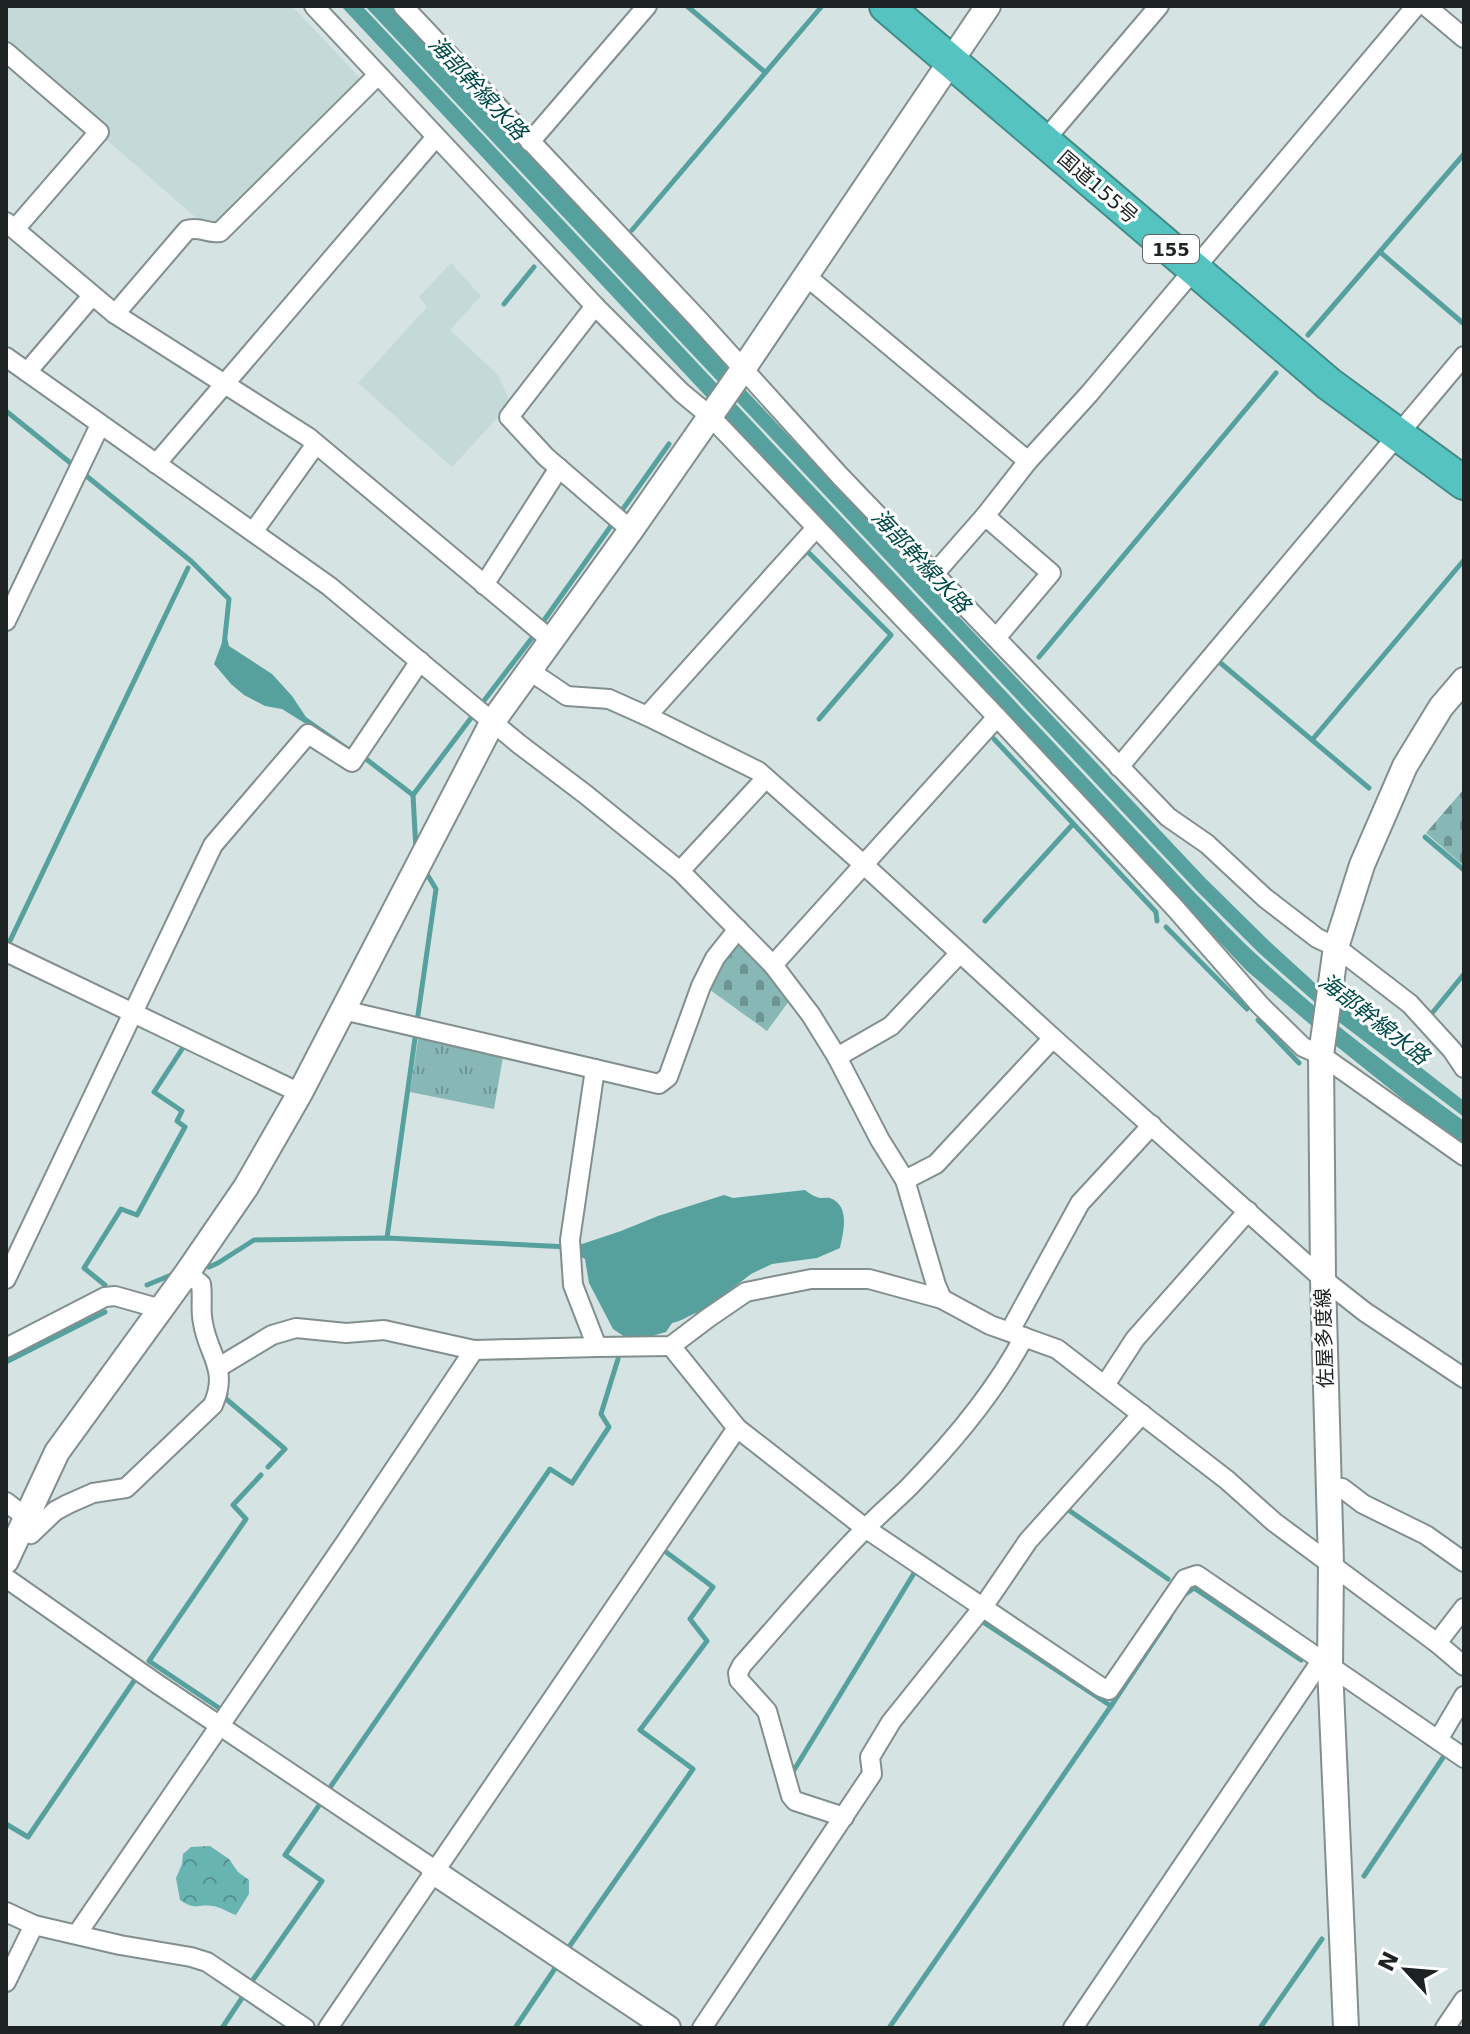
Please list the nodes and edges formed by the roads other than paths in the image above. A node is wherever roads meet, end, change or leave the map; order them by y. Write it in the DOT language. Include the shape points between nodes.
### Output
graph roads {
  1 [pos="314,6"];
  2 [pos="403,6"];
  3 [pos="647,6"];
  4 [pos="886,6"];
  5 [pos="988,6"];
  6 [pos="1159,6"];
  7 [pos="1416,6"];
  8 [pos="1426,6"];
  9 [pos="1464,38"];
  10 [pos="6,52"];
  11 [pos="951,61"];
  12 [pos="378,75"];
  13 [pos="436,137"];
  14 [pos="1044,141"];
  15 [pos="530,142"];
  16 [pos="10,225"];
  17 [pos="1193,268"];
  18 [pos="806,276"];
  19 [pos="92,296"];
  20 [pos="595,306"];
  21 [pos="115,314"];
  22 [pos="1464,356"];
  23 [pos="6,357"];
  24 [pos="27,372"];
  25 [pos="741,372"];
  26 [pos="224,383"];
  27 [pos="710,416"];
  28 [pos="100,425"];
  29 [pos="1397,434"];
  30 [pos="316,444"];
  31 [pos="1028,461"];
  32 [pos="156,464"];
  33 [pos="559,468"];
  34 [pos="1464,483"];
  35 [pos="985,516"];
  36 [pos="622,523"];
  37 [pos="816,528"];
  38 [pos="253,532"];
  39 [pos="935,573"];
  40 [pos="484,585"];
  41 [pos="6,621"];
  42 [pos="543,634"];
  43 [pos="996,638"];
  44 [pos="420,661"];
  45 [pos="530,671"];
  46 [pos="1464,680"];
  47 [pos="483,713"];
  48 [pos="647,716"];
  49 [pos="997,717"];
  50 [pos="1119,767"];
  51 [pos="766,778"];
  52 [pos="863,864"];
  53 [pos="680,871"];
  54 [pos="738,929"];
  55 [pos="6,952"];
  56 [pos="960,953"];
  57 [pos="1334,959"];
  58 [pos="773,965"];
  59 [pos="343,1010"];
  60 [pos="132,1013"];
  61 [pos="1053,1038"];
  62 [pos="1321,1055"];
  63 [pos="837,1057"];
  64 [pos="1464,1068"];
  65 [pos="595,1069"];
  66 [pos="300,1093"];
  67 [pos="1152,1125"];
  68 [pos="1464,1156"];
  69 [pos="905,1180"];
  70 [pos="1248,1211"];
  71 [pos="187,1273"];
  72 [pos="6,1279"];
  73 [pos="1323,1279"];
  74 [pos="942,1299"];
  75 [pos="161,1309"];
  76 [pos="1017,1334"];
  77 [pos="671,1346"];
  78 [pos="597,1347"];
  79 [pos="6,1348"];
  80 [pos="474,1350"];
  81 [pos="219,1367"];
  82 [pos="1464,1378"];
  83 [pos="1105,1385"];
  84 [pos="1142,1414"];
  85 [pos="737,1428"];
  86 [pos="1329,1487"];
  87 [pos="6,1502"];
  88 [pos="24,1524"];
  89 [pos="865,1528"];
  90 [pos="6,1561"];
  91 [pos="1464,1562"];
  92 [pos="1331,1564"];
  93 [pos="6,1578"];
  94 [pos="983,1607"];
  95 [pos="1464,1608"];
  96 [pos="1437,1643"];
  97 [pos="1326,1664"];
  98 [pos="1460,1665"];
  99 [pos="1464,1696"];
  100 [pos="220,1725"];
  101 [pos="1438,1740"];
  102 [pos="1464,1758"];
  103 [pos="844,1817"];
  104 [pos="434,1872"];
  105 [pos="6,1912"];
  106 [pos="34,1925"];
  107 [pos="77,1934"];
  108 [pos="6,1982"];
  109 [pos="1464,2000"];
  110 [pos="305,2028"];
  111 [pos="328,2028"];
  112 [pos="668,2028"];
  113 [pos="702,2028"];
  114 [pos="1073,2028"];
  115 [pos="1346,2028"];
  116 [pos="1445,2028"];
  1 -- 12 [label="street"];
  2 -- 15 [label="street"];
  3 -- 15 [label="street"];
  4 -- 11 [label="highway, 国道155号 / 155"];
  5 -- 11 [label="street"];
  6 -- 14 [label="street"];
  7 -- 17 [label="street"];
  8 -- 9 [label="street"];
  10 -- 16 [label="street" via="99,132"];
  11 -- 14 [label="highway, 国道155号 / 155"];
  11 -- 18 [label="street"];
  12 -- 13 [label="street"];
  12 -- 21 [label="street" via="220,232 187,230"];
  13 -- 20 [label="street"];
  13 -- 26 [label="street"];
  14 -- 17 [label="highway, 国道155号 / 155"];
  15 -- 25 [label="street"];
  16 -- 19 [label="street"];
  17 -- 29 [label="highway, 国道155号 / 155" via="1329,384"];
  17 -- 31 [label="street"];
  18 -- 25 [label="street"];
  18 -- 31 [label="street"];
  19 -- 21 [label="street"];
  19 -- 24 [label="street"];
  20 -- 27 [label="street"];
  20 -- 33 [label="street" via="509,417"];
  21 -- 26 [label="street"];
  22 -- 29 [label="street"];
  23 -- 24 [label="street"];
  24 -- 28 [label="street"];
  25 -- 27 [label="street"];
  25 -- 39 [label="street"];
  26 -- 30 [label="street"];
  26 -- 32 [label="street"];
  27 -- 36 [label="street"];
  27 -- 37 [label="street"];
  28 -- 32 [label="street"];
  28 -- 41 [label="street"];
  29 -- 34 [label="highway, 国道155号 / 155"];
  29 -- 50 [label="street"];
  30 -- 38 [label="street"];
  30 -- 40 [label="street"];
  31 -- 35 [label="street"];
  32 -- 38 [label="street"];
  33 -- 36 [label="street"];
  33 -- 40 [label="street"];
  35 -- 39 [label="street"];
  35 -- 43 [label="street" via="1051,573"];
  36 -- 42 [label="street"];
  37 -- 48 [label="street"];
  37 -- 49 [label="street"];
  38 -- 44 [label="street"];
  39 -- 43 [label="street"];
  40 -- 42 [label="street"];
  42 -- 45 [label="street"];
  43 -- 50 [label="street"];
  44 -- 47 [label="street"];
  44 -- 60 [label="street" via="352,762 308,734 213,845"];
  45 -- 47 [label="street"];
  45 -- 48 [label="street" via="567,696 609,699"];
  46 -- 57 [label="street, 佐屋多度線" via="1405,766 1362,865"];
  47 -- 53 [label="street"];
  47 -- 59 [label="street"];
  48 -- 51 [label="street"];
  49 -- 52 [label="street"];
  49 -- 62 [label="street" via="1260,1005 1303,1047"];
  50 -- 57 [label="street" via="1168,817 1317,938"];
  51 -- 52 [label="street"];
  51 -- 53 [label="street"];
  52 -- 56 [label="street"];
  52 -- 58 [label="street"];
  53 -- 54 [label="street"];
  54 -- 58 [label="street"];
  54 -- 65 [label="street" via="701,986 668,1077 659,1084"];
  55 -- 60 [label="street"];
  56 -- 61 [label="street"];
  56 -- 63 [label="street" via="891,1026"];
  57 -- 62 [label="street, 佐屋多度線"];
  57 -- 64 [label="street" via="1410,1004"];
  58 -- 63 [label="street"];
  59 -- 65 [label="street"];
  59 -- 66 [label="street"];
  60 -- 66 [label="street"];
  60 -- 72 [label="street"];
  61 -- 67 [label="street"];
  61 -- 69 [label="street" via="936,1164"];
  62 -- 68 [label="street"];
  62 -- 73 [label="street, 佐屋多度線"];
  63 -- 69 [label="street"];
  65 -- 78 [label="street" via="570,1246 573,1285"];
  66 -- 71 [label="street" via="246,1187"];
  67 -- 70 [label="street"];
  67 -- 76 [label="street" via="1080,1203"];
  69 -- 74 [label="street"];
  70 -- 73 [label="street"];
  70 -- 83 [label="street" via="1135,1339"];
  71 -- 75 [label="street"];
  71 -- 81 [label="street" via="201,1284 203,1324"];
  73 -- 82 [label="street"];
  73 -- 86 [label="street, 佐屋多度線"];
  74 -- 76 [label="street"];
  74 -- 77 [label="street" via="869,1279 811,1279 746,1292"];
  75 -- 79 [label="street" via="105,1297"];
  75 -- 88 [label="street" via="57,1452"];
  76 -- 83 [label="street" via="1057,1349"];
  76 -- 89 [label="street" via="1014,1357 970,1418"];
  77 -- 78 [label="street"];
  77 -- 85 [label="street"];
  78 -- 80 [label="street"];
  80 -- 81 [label="street" via="384,1330 296,1328 272,1335"];
  80 -- 100 [label="street"];
  81 -- 88 [label="street" via="213,1405 126,1488 68,1504 31,1534"];
  83 -- 84 [label="street"];
  84 -- 92 [label="street"];
  84 -- 94 [label="street" via="1028,1541"];
  85 -- 89 [label="street"];
  85 -- 104 [label="street"];
  86 -- 91 [label="street" via="1342,1488"];
  86 -- 92 [label="street, 佐屋多度線"];
  87 -- 88 [label="street"];
  88 -- 90 [label="street"];
  89 -- 94 [label="street"];
  89 -- 103 [label="street" via="738,1673 767,1711 791,1796"];
  92 -- 96 [label="street"];
  92 -- 97 [label="street, 佐屋多度線"];
  93 -- 100 [label="street"];
  94 -- 97 [label="street" via="1109,1690 1185,1579 1197,1575"];
  94 -- 103 [label="street" via="891,1722 870,1757 872,1774"];
  95 -- 96 [label="street"];
  96 -- 98 [label="street"];
  97 -- 101 [label="street"];
  97 -- 114 [label="street"];
  97 -- 115 [label="street, 佐屋多度線"];
  99 -- 101 [label="street"];
  100 -- 104 [label="street"];
  100 -- 107 [label="street"];
  101 -- 102 [label="street"];
  103 -- 113 [label="street"];
  104 -- 111 [label="street"];
  104 -- 112 [label="street"];
  105 -- 106 [label="street"];
  106 -- 107 [label="street"];
  106 -- 108 [label="street"];
  107 -- 110 [label="street" via="207,1962"];
  109 -- 116 [label="street"];
}
